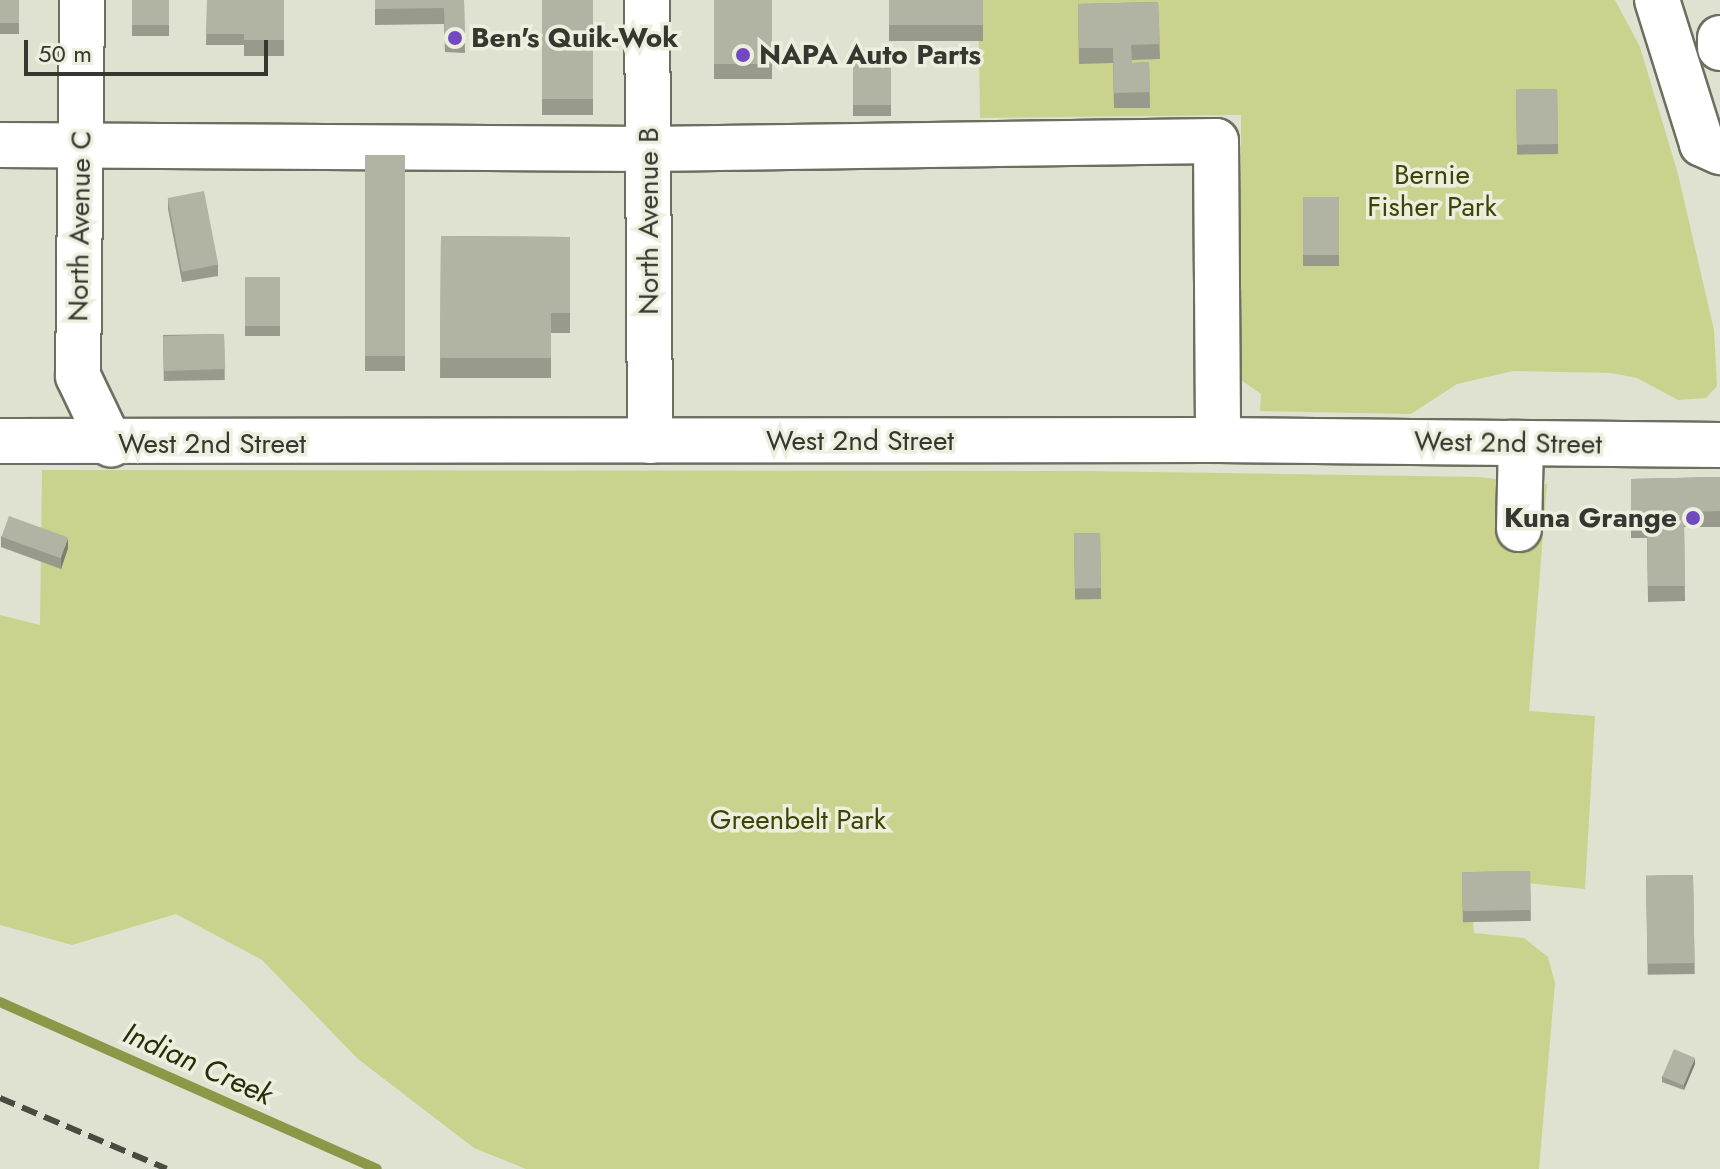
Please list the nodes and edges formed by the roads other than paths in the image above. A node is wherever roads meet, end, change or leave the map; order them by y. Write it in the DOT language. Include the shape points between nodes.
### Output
graph roads {
  1 [pos="82,0"];
  2 [pos="647,0"];
  3 [pos="1657,0"];
  4 [pos="1720,38"];
  5 [pos="1720,48"];
  6 [pos="0,145"];
  7 [pos="81,145"];
  8 [pos="649,149"];
  9 [pos="1720,152"];
  10 [pos="1218,440"];
  11 [pos="0,441"];
  12 [pos="650,441"];
  13 [pos="1521,443"];
  14 [pos="111,445"];
  15 [pos="1720,445"];
  16 [pos="1519,529"];
  1 -- 7 [label="street, North Avenue C"];
  2 -- 8 [label="street, North Avenue B"];
  3 -- 9 [label="street" via="1702,144"];
  4 -- 5 [label="street"];
  6 -- 7 [label="street"];
  7 -- 8 [label="street"];
  7 -- 14 [label="street, North Avenue C" via="78,376"];
  8 -- 10 [label="street" via="1216,141"];
  8 -- 12 [label="street, North Avenue B"];
  10 -- 12 [label="street, West 2nd Street"];
  10 -- 13 [label="street, West 2nd Street"];
  11 -- 14 [label="street, West 2nd Street"];
  12 -- 14 [label="street, West 2nd Street"];
  13 -- 15 [label="street, West 2nd Street"];
  13 -- 16 [label="street"];
}
